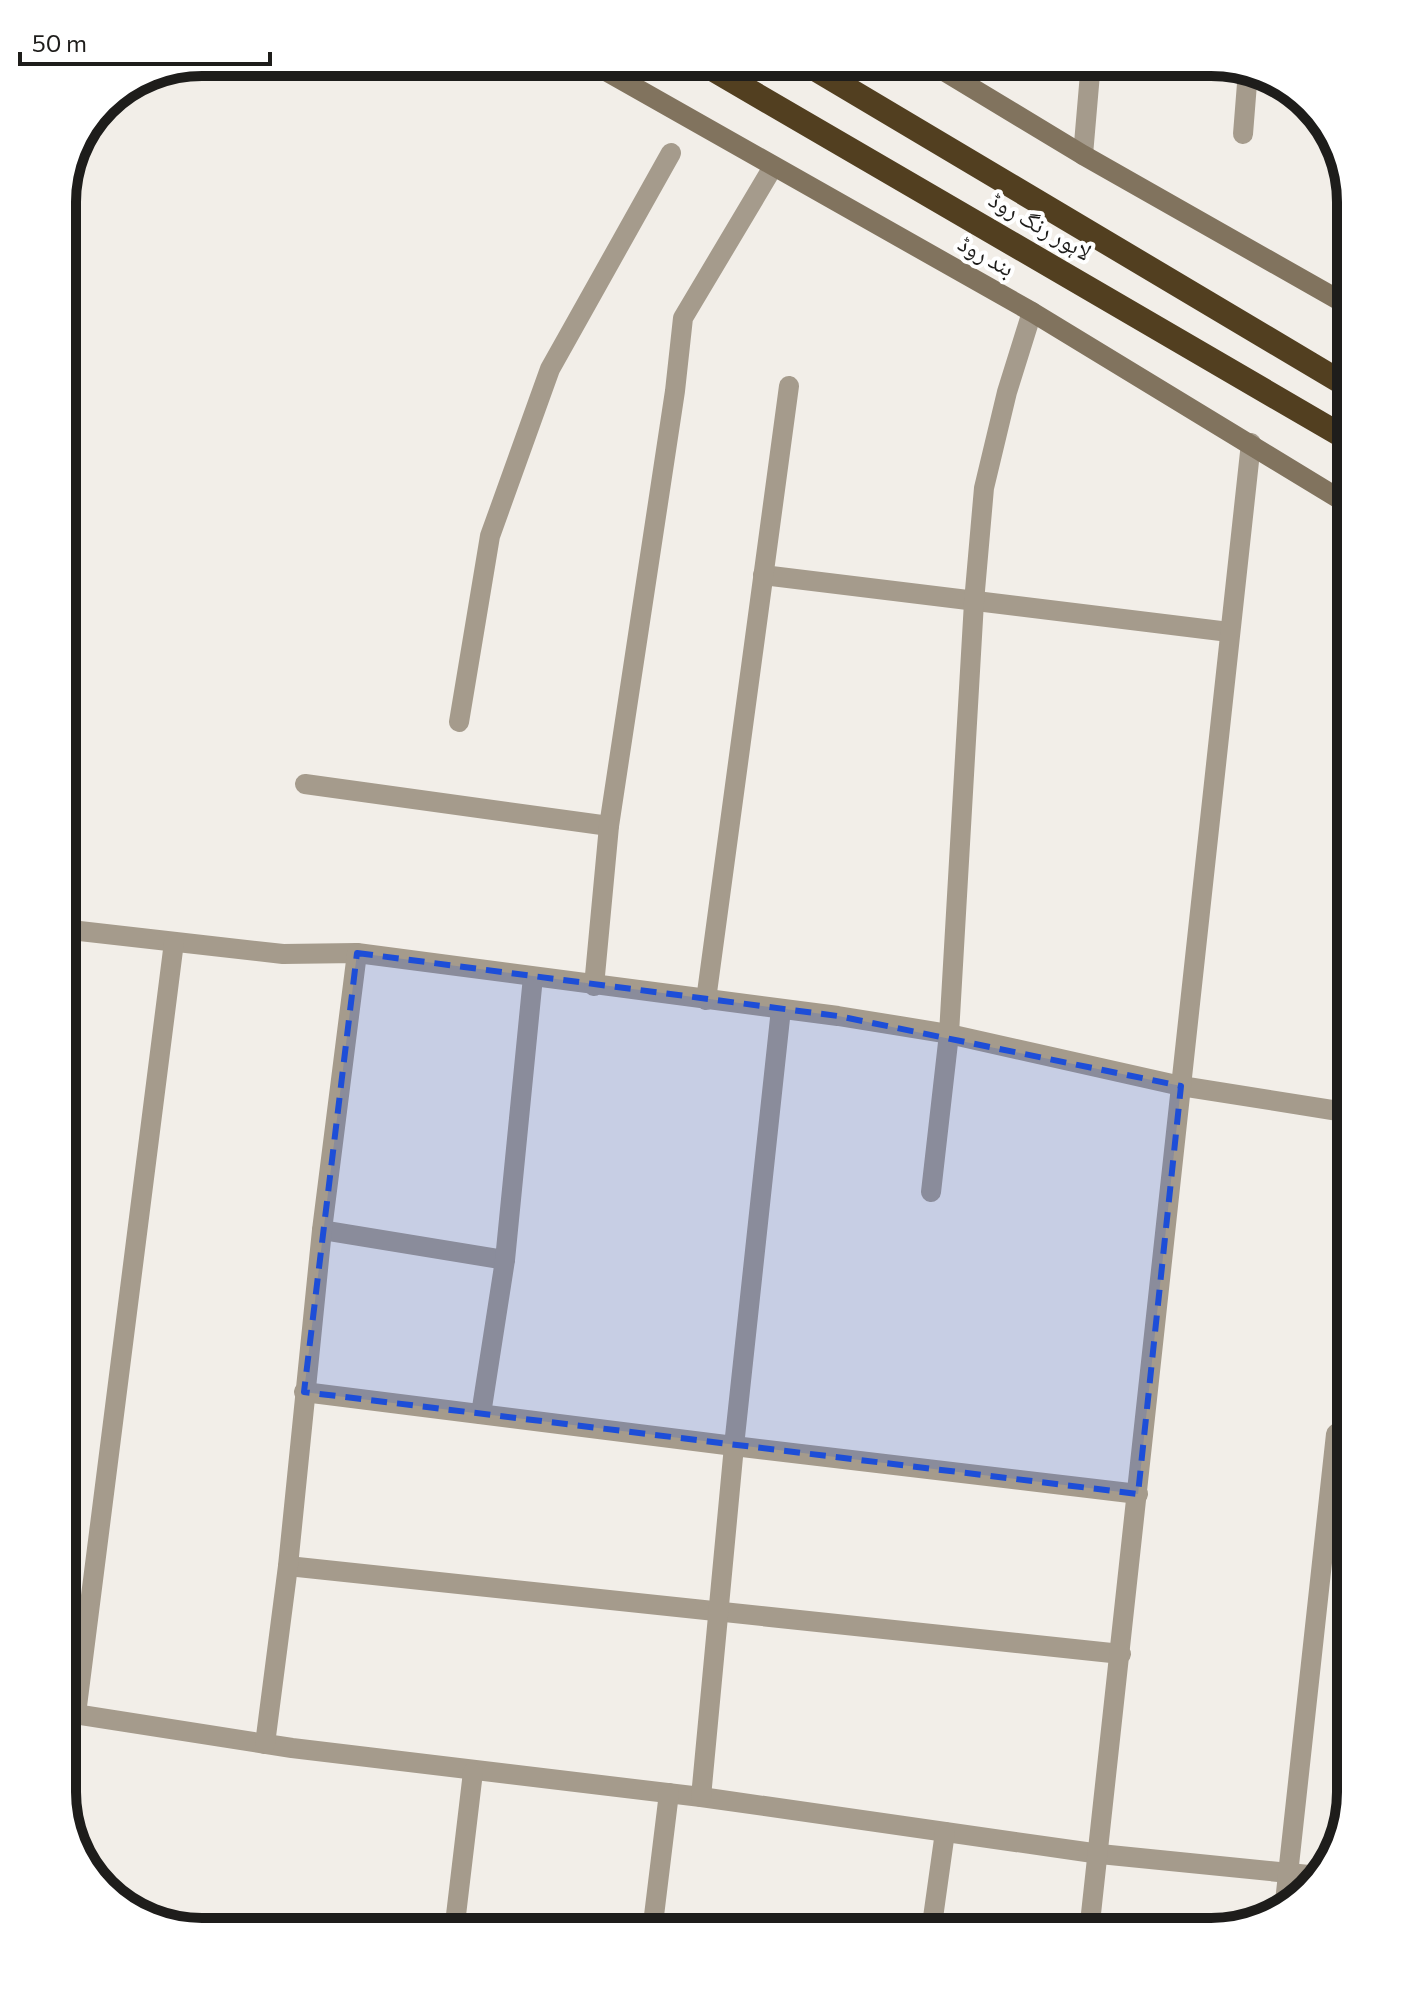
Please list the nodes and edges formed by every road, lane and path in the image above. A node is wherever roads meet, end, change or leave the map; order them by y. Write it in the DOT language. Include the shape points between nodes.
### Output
graph roads {
  1 [pos="614,76"];
  2 [pos="724,76"];
  3 [pos="827,76"];
  4 [pos="952,76"];
  5 [pos="1090,76"];
  6 [pos="1247,82"];
  7 [pos="1243,134"];
  8 [pos="671,153"];
  9 [pos="1083,155"];
  10 [pos="773,167"];
  11 [pos="1337,299"];
  12 [pos="1032,312"];
  13 [pos="1337,380"];
  14 [pos="789,386"];
  15 [pos="1337,433"];
  16 [pos="1251,443"];
  17 [pos="1337,497"];
  18 [pos="763,575"];
  19 [pos="974,602"];
  20 [pos="1229,632"];
  21 [pos="459,722"];
  22 [pos="305,784"];
  23 [pos="609,826"];
  24 [pos="76,931"];
  25 [pos="174,942"];
  26 [pos="357,953"];
  27 [pos="533,977"];
  28 [pos="594,986"];
  29 [pos="706,1000"];
  30 [pos="781,1009"];
  31 [pos="949,1034"];
  32 [pos="1181,1086"];
  33 [pos="1337,1111"];
  34 [pos="931,1192"];
  35 [pos="322,1230"];
  36 [pos="505,1260"];
  37 [pos="304,1392"];
  38 [pos="481,1414"];
  39 [pos="1337,1433"];
  40 [pos="734,1446"];
  41 [pos="1138,1494"];
  42 [pos="288,1566"];
  43 [pos="718,1612"];
  44 [pos="1121,1654"];
  45 [pos="76,1662"];
  46 [pos="76,1714"];
  47 [pos="265,1744"];
  48 [pos="473,1772"];
  49 [pos="669,1793"];
  50 [pos="701,1797"];
  51 [pos="945,1832"];
  52 [pos="1100,1854"];
  53 [pos="1287,1873"];
  54 [pos="1306,1875"];
  55 [pos="1285,1894"];
  56 [pos="456,1918"];
  57 [pos="654,1918"];
  58 [pos="933,1918"];
  59 [pos="1091,1918"];
  1 -- 10 [label="main road, بند روڈ"];
  2 -- 15 [label="highway, لاہور رنگ روڈ"];
  3 -- 13 [label="highway, لاہور رنگ روڈ"];
  4 -- 9 [label="main road"];
  5 -- 9 [label="street"];
  6 -- 7 [label="street"];
  8 -- 21 [label="street" via="550,369 490,536"];
  9 -- 11 [label="main road"];
  10 -- 12 [label="main road, بند روڈ"];
  10 -- 23 [label="street" via="683,318"];
  12 -- 16 [label="main road, بند روڈ"];
  12 -- 19 [label="street" via="984,488"];
  14 -- 18 [label="street"];
  16 -- 17 [label="main road, بند روڈ"];
  16 -- 20 [label="street"];
  18 -- 19 [label="street"];
  18 -- 29 [label="street"];
  19 -- 20 [label="street"];
  19 -- 31 [label="street"];
  20 -- 32 [label="street"];
  22 -- 23 [label="street"];
  23 -- 28 [label="street"];
  24 -- 25 [label="street"];
  25 -- 26 [label="street" via="283,954"];
  25 -- 45 [label="street"];
  26 -- 27 [label="street"];
  26 -- 35 [label="street"];
  27 -- 28 [label="street"];
  27 -- 36 [label="street"];
  28 -- 29 [label="street"];
  29 -- 30 [label="street"];
  30 -- 31 [label="street"];
  30 -- 40 [label="street"];
  31 -- 32 [label="street"];
  31 -- 34 [label="street"];
  32 -- 33 [label="street"];
  32 -- 41 [label="street"];
  35 -- 36 [label="street"];
  35 -- 37 [label="street"];
  36 -- 38 [label="street"];
  37 -- 38 [label="street"];
  37 -- 42 [label="street"];
  38 -- 40 [label="street"];
  39 -- 53 [label="street"];
  40 -- 41 [label="street"];
  40 -- 43 [label="street"];
  41 -- 44 [label="street"];
  42 -- 43 [label="street"];
  42 -- 47 [label="street"];
  43 -- 44 [label="street"];
  43 -- 50 [label="street"];
  44 -- 52 [label="street"];
  46 -- 47 [label="street"];
  47 -- 48 [label="street"];
  48 -- 49 [label="street"];
  48 -- 56 [label="street"];
  49 -- 50 [label="street"];
  49 -- 57 [label="street"];
  50 -- 51 [label="street"];
  51 -- 52 [label="street"];
  51 -- 58 [label="street"];
  52 -- 53 [label="street"];
  52 -- 59 [label="street"];
  53 -- 54 [label="street"];
  53 -- 55 [label="street"];
}
